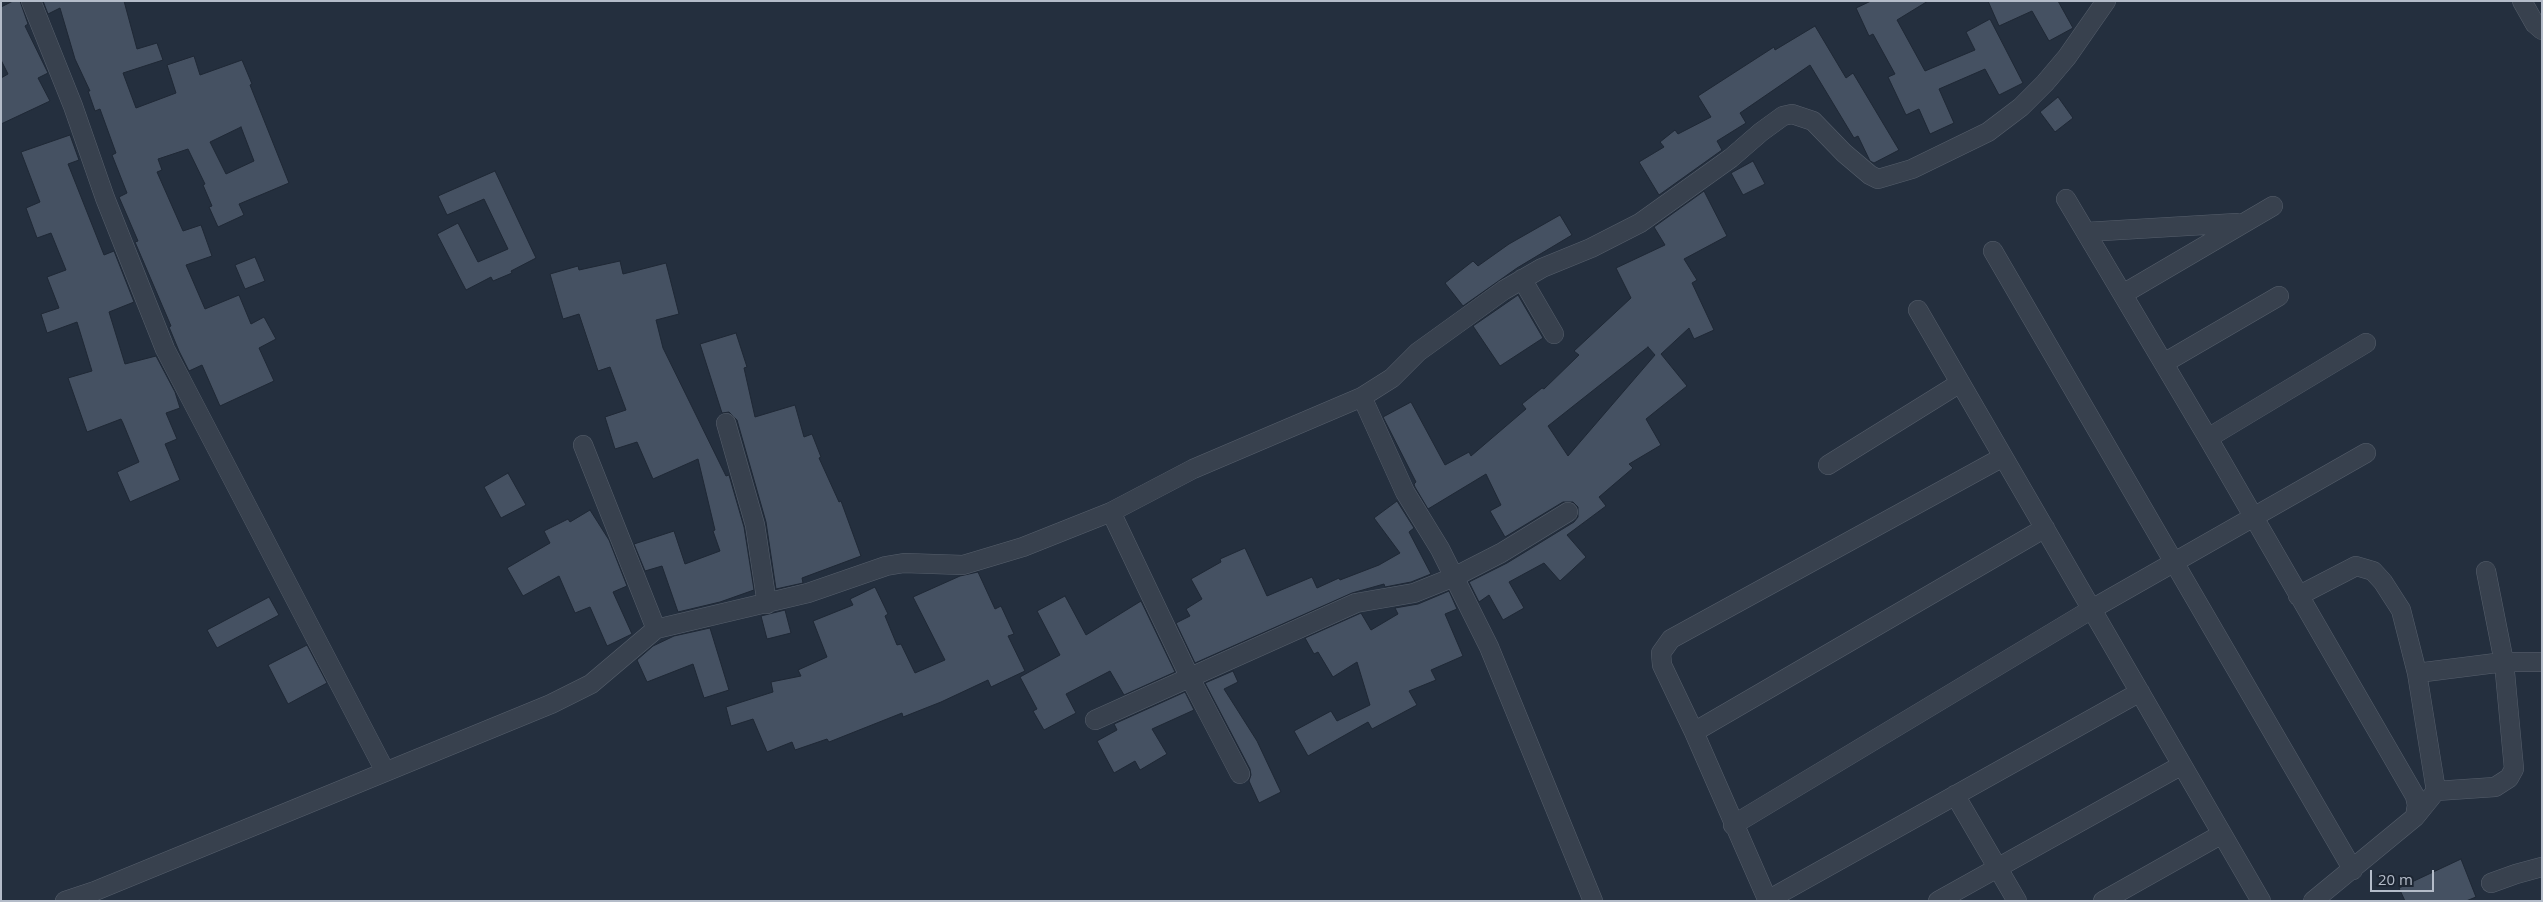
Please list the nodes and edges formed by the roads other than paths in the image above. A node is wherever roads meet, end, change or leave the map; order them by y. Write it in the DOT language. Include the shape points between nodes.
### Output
graph roads {
  1 [pos="31,1"];
  2 [pos="2106,1"];
  3 [pos="2522,1"];
  4 [pos="2542,30"];
  5 [pos="2066,199"];
  6 [pos="2273,206"];
  7 [pos="2241,223"];
  8 [pos="2086,232"];
  9 [pos="1993,251"];
  10 [pos="1522,279"];
  11 [pos="2123,294"];
  12 [pos="2279,296"];
  13 [pos="1918,310"];
  14 [pos="1554,334"];
  15 [pos="2366,343"];
  16 [pos="2164,363"];
  17 [pos="1960,384"];
  18 [pos="1362,397"];
  19 [pos="726,423"];
  20 [pos="2208,438"];
  21 [pos="582,445"];
  22 [pos="2366,453"];
  23 [pos="2003,456"];
  24 [pos="1828,466"];
  25 [pos="1111,512"];
  26 [pos="1568,512"];
  27 [pos="2254,517"];
  28 [pos="2045,528"];
  29 [pos="2175,562"];
  30 [pos="2486,572"];
  31 [pos="1454,577"];
  32 [pos="2298,596"];
  33 [pos="767,604"];
  34 [pos="2092,609"];
  35 [pos="656,629"];
  36 [pos="2504,662"];
  37 [pos="2542,662"];
  38 [pos="2417,673"];
  39 [pos="1190,678"];
  40 [pos="2140,692"];
  41 [pos="1095,720"];
  42 [pos="1694,732"];
  43 [pos="2182,765"];
  44 [pos="385,771"];
  45 [pos="1240,774"];
  46 [pos="2436,791"];
  47 [pos="1955,795"];
  48 [pos="2415,817"];
  49 [pos="1733,825"];
  50 [pos="2222,834"];
  51 [pos="1997,867"];
  52 [pos="2542,868"];
  53 [pos="2353,870"];
  54 [pos="2491,883"];
  55 [pos="1768,900"];
  56 [pos="65,901"];
  57 [pos="1593,901"];
  58 [pos="1938,901"];
  59 [pos="2016,901"];
  60 [pos="2103,901"];
  61 [pos="2261,901"];
  62 [pos="2313,901"];
  1 -- 44 [label="street" via="165,350"];
  2 -- 10 [label="street" via="2061,63 2021,107 1988,132 1912,169 1878,179 1844,153 1813,121 1792,114 1783,116 1731,158 1640,222"];
  3 -- 4 [label="street"];
  5 -- 8 [label="street"];
  6 -- 7 [label="street"];
  7 -- 8 [label="street"];
  7 -- 11 [label="street"];
  8 -- 11 [label="street"];
  9 -- 29 [label="street"];
  10 -- 14 [label="street"];
  10 -- 18 [label="street" via="1418,352 1392,378"];
  11 -- 16 [label="street"];
  12 -- 16 [label="street"];
  13 -- 17 [label="street"];
  15 -- 20 [label="street"];
  16 -- 20 [label="street"];
  17 -- 23 [label="street"];
  17 -- 24 [label="street"];
  18 -- 25 [label="street" via="1193,469"];
  18 -- 31 [label="street" via="1405,492"];
  19 -- 33 [label="street" via="755,525"];
  20 -- 27 [label="street"];
  21 -- 35 [label="street"];
  22 -- 27 [label="street"];
  23 -- 28 [label="street"];
  23 -- 42 [label="street" via="1671,639 1661,653 1662,665"];
  25 -- 33 [label="street" via="1023,547 963,565 904,563 886,566"];
  25 -- 39 [label="street"];
  26 -- 31 [label="street"];
  27 -- 29 [label="street"];
  27 -- 32 [label="street"];
  28 -- 34 [label="street"];
  28 -- 42 [label="street"];
  29 -- 34 [label="street"];
  29 -- 53 [label="street"];
  30 -- 36 [label="street"];
  31 -- 39 [label="street" via="1414,593 1356,603"];
  31 -- 57 [label="street" via="1489,648"];
  32 -- 38 [label="street" via="2348,568 2364,566 2372,571 2383,582 2400,610"];
  32 -- 48 [label="street" via="2415,796 2418,805"];
  33 -- 35 [label="street"];
  34 -- 40 [label="street"];
  34 -- 49 [label="street"];
  35 -- 44 [label="street" via="615,666 579,691"];
  36 -- 37 [label="street"];
  36 -- 38 [label="street"];
  36 -- 46 [label="street" via="2514,768 2509,778 2495,787"];
  38 -- 46 [label="street"];
  39 -- 41 [label="street"];
  39 -- 45 [label="street"];
  40 -- 43 [label="street"];
  40 -- 47 [label="street"];
  42 -- 49 [label="street"];
  43 -- 50 [label="street"];
  43 -- 51 [label="street"];
  44 -- 56 [label="street"];
  46 -- 48 [label="street"];
  47 -- 51 [label="street"];
  47 -- 55 [label="street"];
  48 -- 53 [label="street"];
  49 -- 55 [label="street"];
  50 -- 60 [label="street"];
  50 -- 61 [label="street"];
  51 -- 58 [label="street"];
  51 -- 59 [label="street"];
  52 -- 54 [label="street"];
  53 -- 62 [label="street"];
}
